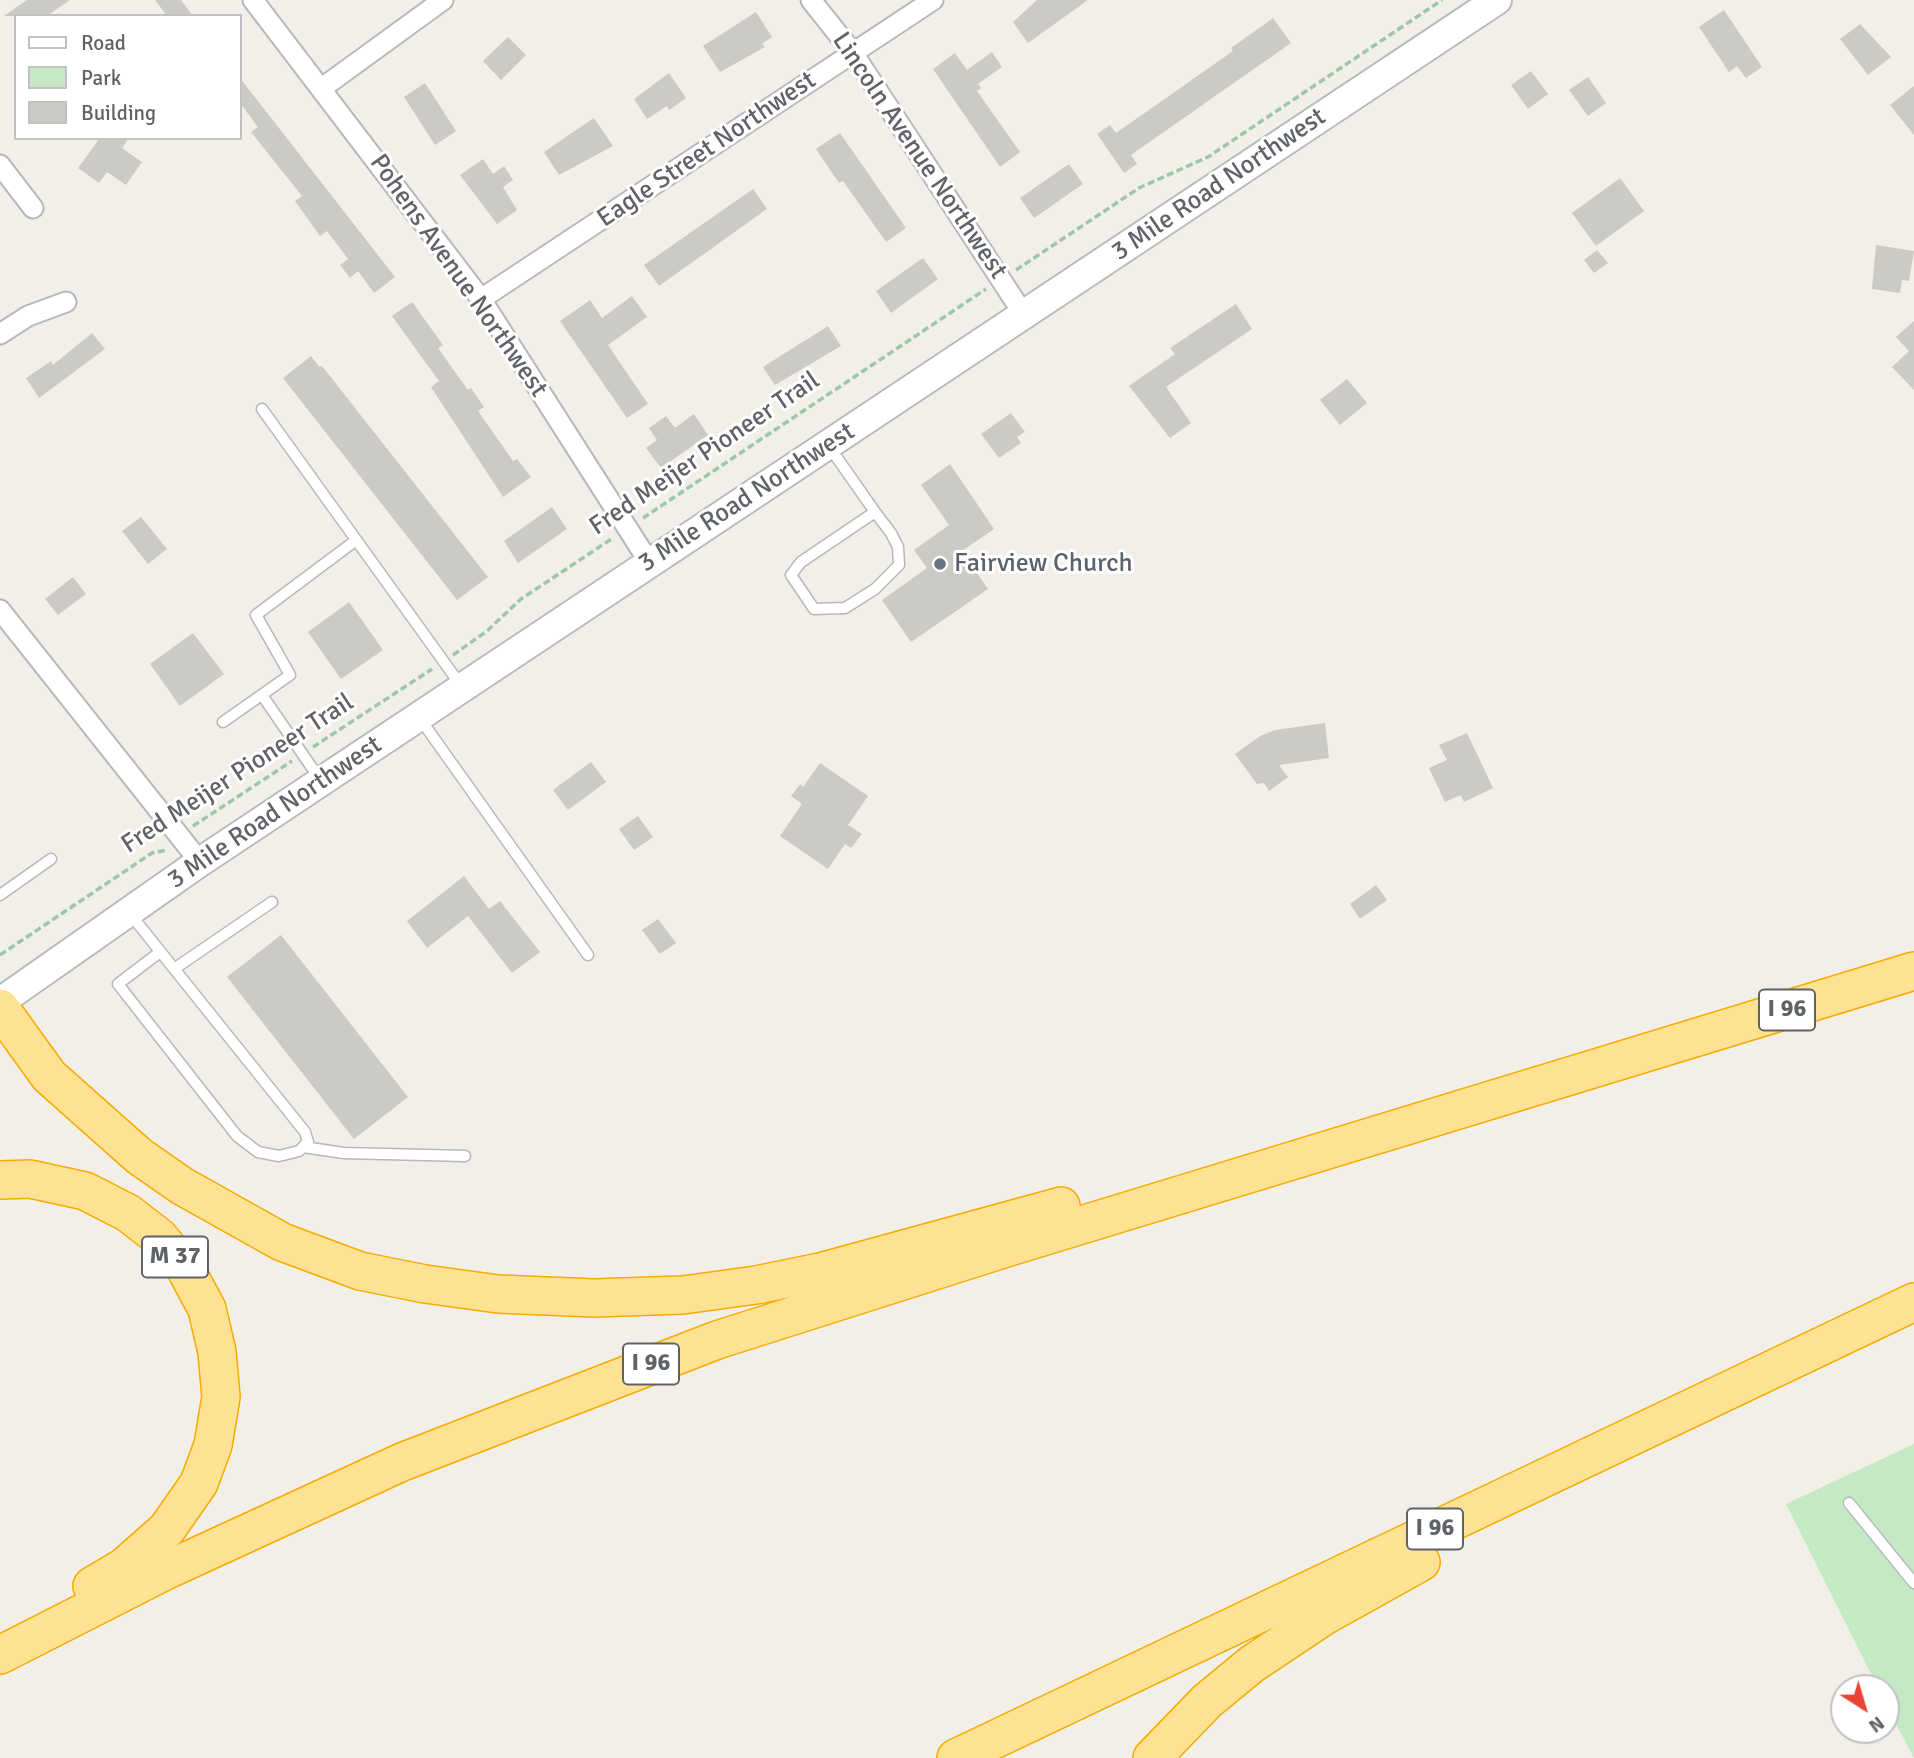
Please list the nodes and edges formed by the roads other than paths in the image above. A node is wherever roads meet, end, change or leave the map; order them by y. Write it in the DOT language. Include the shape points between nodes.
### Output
graph roads {
  1 [pos="253,0"];
  2 [pos="443,0"];
  3 [pos="811,0"];
  4 [pos="933,0"];
  5 [pos="1497,0"];
  6 [pos="853,53"];
  7 [pos="322,88"];
  8 [pos="0,165"];
  9 [pos="33,208"];
  10 [pos="481,299"];
  11 [pos="66,302"];
  12 [pos="1024,314"];
  13 [pos="0,334"];
  14 [pos="262,409"];
  15 [pos="827,445"];
  16 [pos="875,512"];
  17 [pos="355,541"];
  18 [pos="649,562"];
  19 [pos="0,610"];
  20 [pos="462,688"];
  21 [pos="262,695"];
  22 [pos="419,716"];
  23 [pos="223,722"];
  24 [pos="321,781"];
  25 [pos="51,859"];
  26 [pos="200,862"];
  27 [pos="0,895"];
  28 [pos="272,902"];
  29 [pos="129,912"];
  30 [pos="160,952"];
  31 [pos="588,955"];
  32 [pos="174,968"];
  33 [pos="1914,971"];
  34 [pos="0,1002"];
  35 [pos="0,1008"];
  36 [pos="303,1147"];
  37 [pos="1332,1149"];
  38 [pos="465,1156"];
  39 [pos="0,1180"];
  40 [pos="1914,1302"];
  41 [pos="1712,1397"];
  42 [pos="1849,1503"];
  43 [pos="1914,1583"];
  44 [pos="0,1654"];
  45 [pos="956,1758"];
  46 [pos="1152,1758"];
  1 -- 7 [label="street, Pohens Avenue Northwest"];
  2 -- 7 [label="street"];
  3 -- 6 [label="street, Lincoln Avenue Northwest"];
  4 -- 6 [label="street, Eagle Street Northwest"];
  5 -- 12 [label="main road, 3 Mile Road Northwest"];
  6 -- 10 [label="street, Eagle Street Northwest"];
  6 -- 12 [label="street, Lincoln Avenue Northwest"];
  7 -- 10 [label="street, Pohens Avenue Northwest"];
  8 -- 9 [label="street"];
  10 -- 18 [label="street, Pohens Avenue Northwest"];
  11 -- 13 [label="street" via="28,316"];
  12 -- 15 [label="main road, 3 Mile Road Northwest"];
  14 -- 17 [label="lane"];
  15 -- 16 [label="lane"];
  15 -- 18 [label="main road, 3 Mile Road Northwest"];
  16 -- 16 [label="lane" via="898,547 899,565 875,589 845,608 814,609 790,575 801,562"];
  17 -- 20 [label="lane"];
  17 -- 21 [label="lane" via="256,615 290,675"];
  18 -- 20 [label="main road, 3 Mile Road Northwest"];
  19 -- 26 [label="street"];
  20 -- 22 [label="main road, 3 Mile Road Northwest"];
  21 -- 23 [label="lane"];
  21 -- 24 [label="lane"];
  22 -- 24 [label="main road, 3 Mile Road Northwest"];
  22 -- 31 [label="lane"];
  24 -- 26 [label="main road, 3 Mile Road Northwest"];
  25 -- 27 [label="lane"];
  26 -- 29 [label="main road, 3 Mile Road Northwest"];
  28 -- 32 [label="lane"];
  29 -- 30 [label="lane"];
  29 -- 34 [label="main road, 3 Mile Road Northwest"];
  30 -- 32 [label="lane"];
  30 -- 36 [label="lane" via="118,984 237,1136 258,1152 279,1156"];
  32 -- 36 [label="lane" via="305,1132 308,1142"];
  33 -- 37 [label="highway, I 96"];
  35 -- 37 [label="highway" via="49,1076 139,1156 219,1209 282,1242 360,1271 498,1294 682,1295 756,1285 820,1272 1216,1164"];
  36 -- 38 [label="lane" via="344,1153"];
  37 -- 44 [label="highway, I 96" via="858,1294 567,1395 295,1510"];
  39 -- 44 [label="highway, M 37" via="30,1179 85,1191 128,1213 159,1237 185,1268 207,1309 221,1397 213,1446 199,1483 167,1529 124,1567 63,1603"];
  40 -- 41 [label="highway, I 96"];
  41 -- 45 [label="highway, I 96"];
  41 -- 46 [label="highway" via="1511,1516 1297,1632 1226,1685"];
  42 -- 43 [label="lane"];
}
